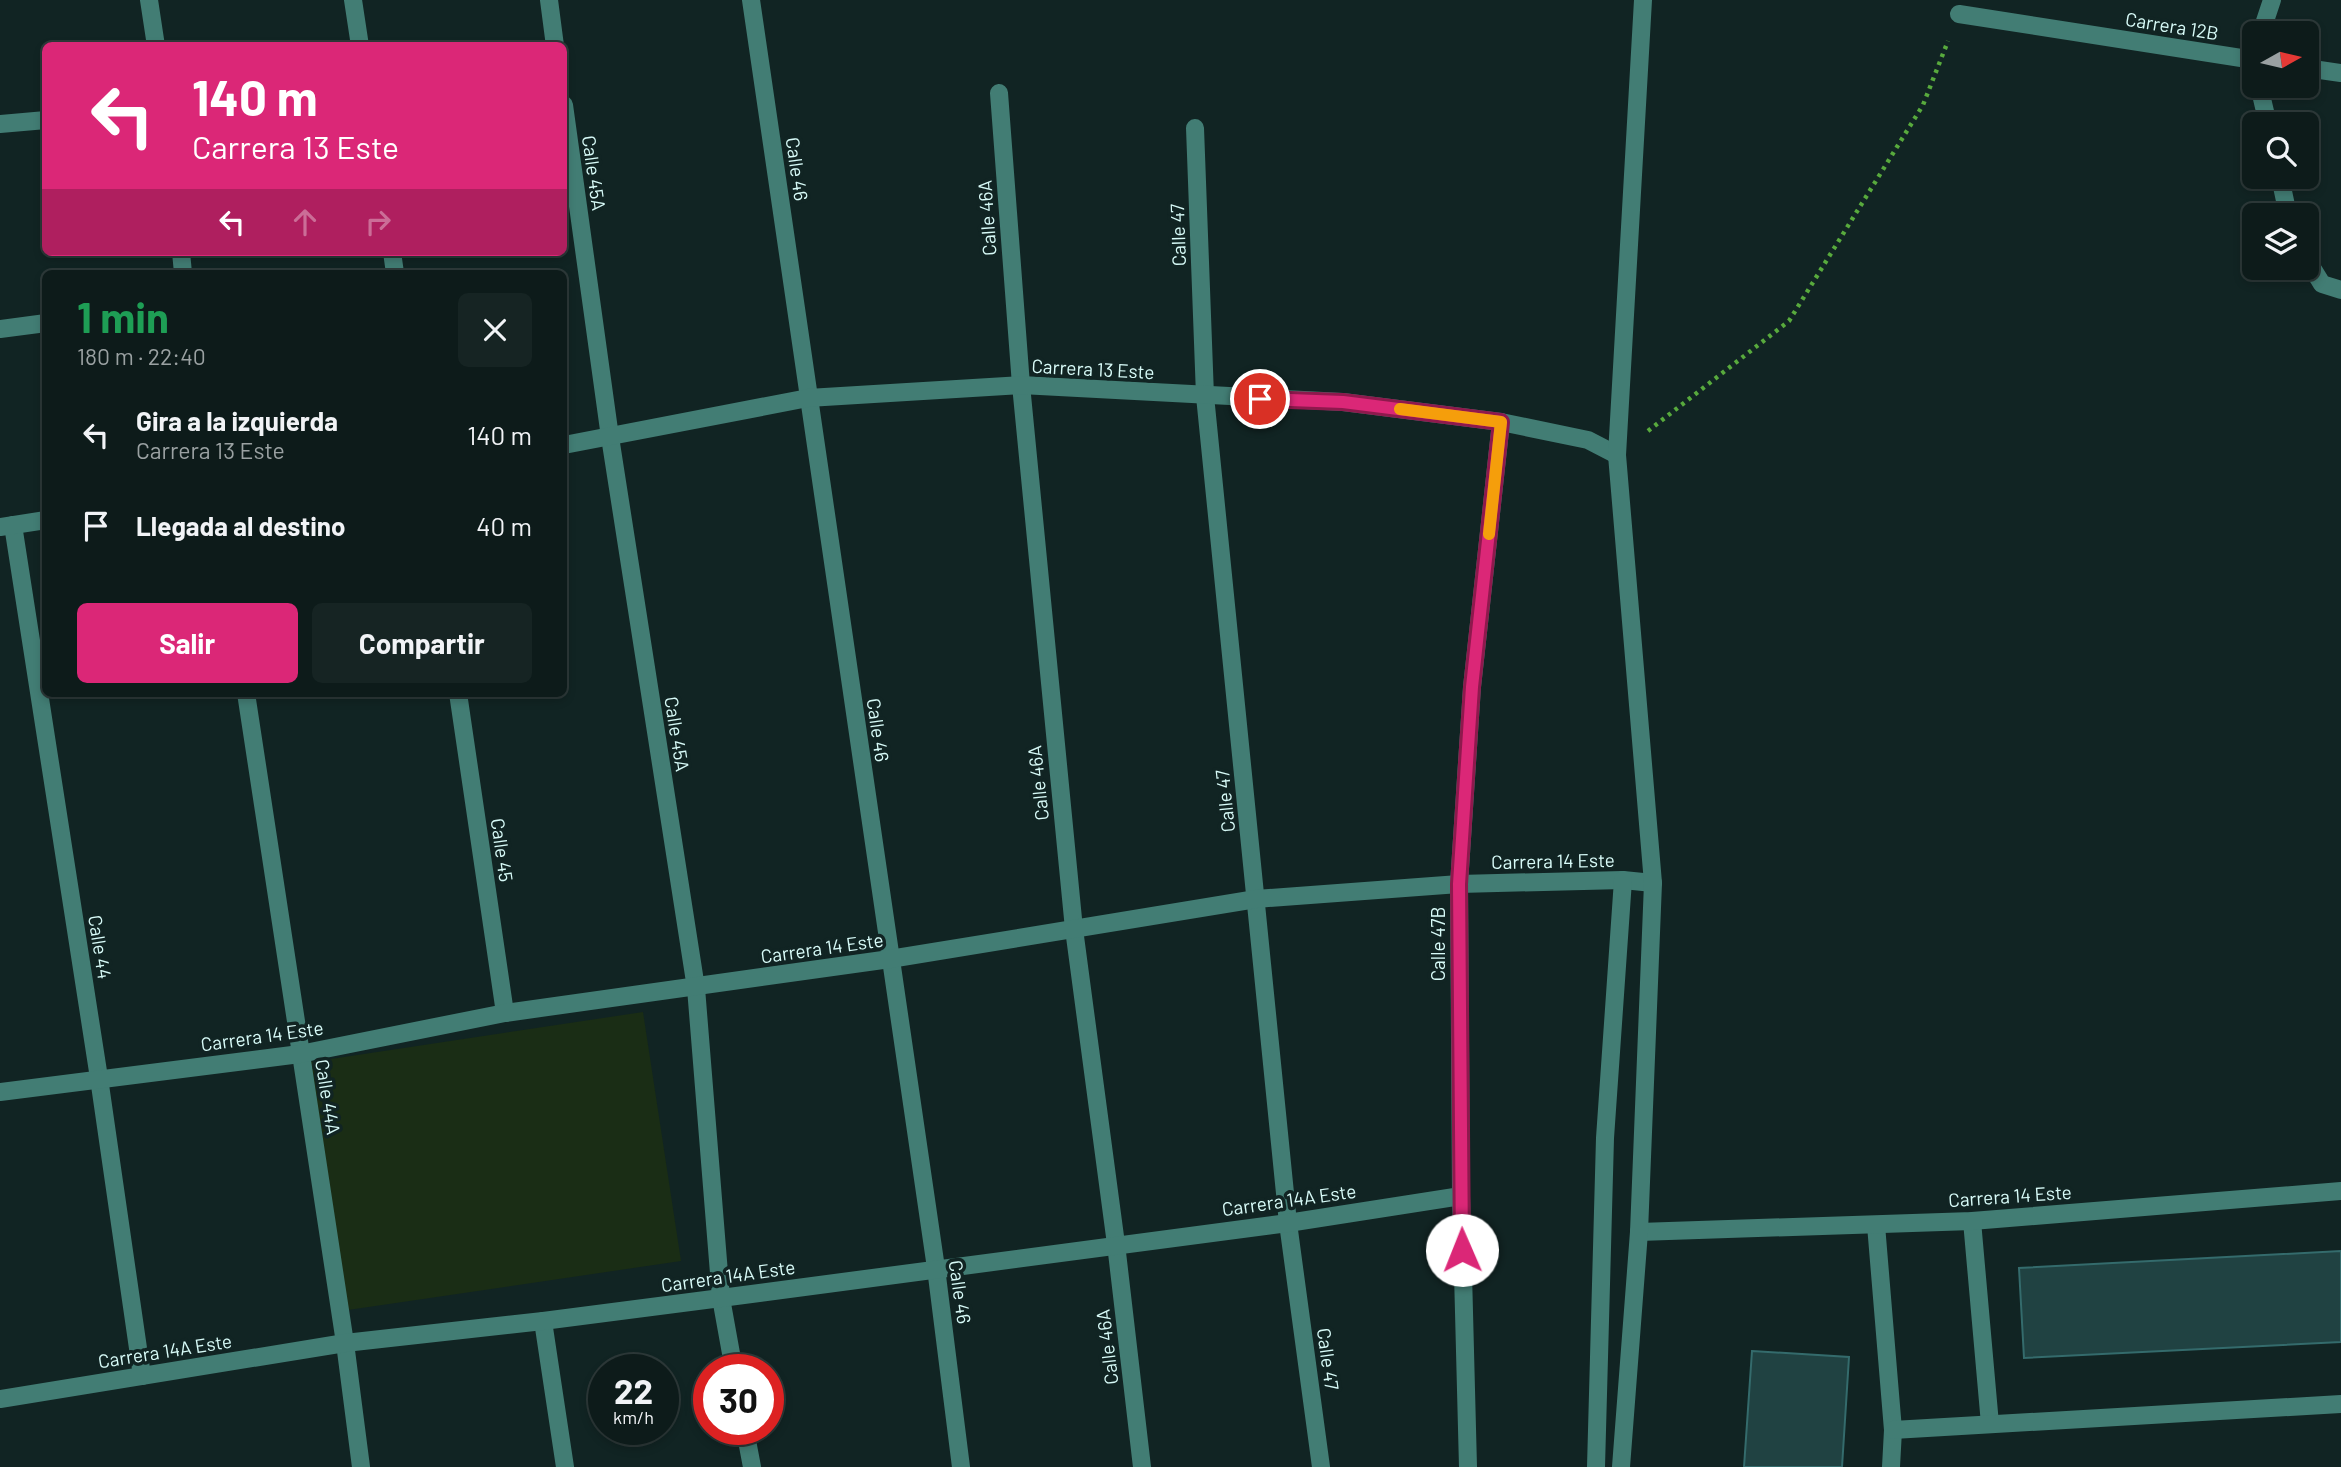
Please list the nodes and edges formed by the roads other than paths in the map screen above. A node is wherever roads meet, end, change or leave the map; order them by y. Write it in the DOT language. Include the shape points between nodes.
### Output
graph roads {
  1 [pos="149,0"];
  2 [pos="353,0"];
  3 [pos="549,0"];
  4 [pos="751,0"];
  5 [pos="1643,0"];
  6 [pos="2272,0"];
  7 [pos="1959,14"];
  8 [pos="2266,21"];
  9 [pos="155,42"];
  10 [pos="359,42"];
  11 [pos="554,42"];
  12 [pos="2242,58"];
  13 [pos="2319,70"];
  14 [pos="2341,73"];
  15 [pos="999,93"];
  16 [pos="42,120"];
  17 [pos="0,124"];
  18 [pos="567,128"];
  19 [pos="1195,128"];
  20 [pos="2319,279"];
  21 [pos="2341,290"];
  22 [pos="42,324"];
  23 [pos="0,329"];
  24 [pos="1021,385"];
  25 [pos="1205,396"];
  26 [pos="808,398"];
  27 [pos="1501,422"];
  28 [pos="610,437"];
  29 [pos="567,444"];
  30 [pos="1617,455"];
  31 [pos="42,521"];
  32 [pos="6,526"];
  33 [pos="247,697"];
  34 [pos="459,697"];
  35 [pos="1623,880"];
  36 [pos="1653,883"];
  37 [pos="1459,884"];
  38 [pos="1256,899"];
  39 [pos="1074,929"];
  40 [pos="890,959"];
  41 [pos="696,988"];
  42 [pos="505,1013"];
  43 [pos="300,1054"];
  44 [pos="99,1078"];
  45 [pos="0,1092"];
  46 [pos="2341,1191"];
  47 [pos="1461,1196"];
  48 [pos="1972,1221"];
  49 [pos="1288,1223"];
  50 [pos="1876,1225"];
  51 [pos="1639,1232"];
  52 [pos="1116,1244"];
  53 [pos="936,1268"];
  54 [pos="722,1298"];
  55 [pos="542,1321"];
  56 [pos="345,1343"];
  57 [pos="731,1354"];
  58 [pos="142,1376"];
  59 [pos="0,1399"];
  60 [pos="2341,1404"];
  61 [pos="1990,1424"];
  62 [pos="1893,1430"];
  63 [pos="748,1445"];
  64 [pos="361,1467"];
  65 [pos="565,1467"];
  66 [pos="752,1467"];
  67 [pos="961,1467"];
  68 [pos="1142,1467"];
  69 [pos="1321,1467"];
  70 [pos="1468,1467"];
  71 [pos="1595,1467"];
  72 [pos="1621,1467"];
  73 [pos="1891,1467"];
  1 -- 9 [label="street"];
  2 -- 10 [label="street"];
  3 -- 11 [label="street"];
  4 -- 26 [label="street, Calle 46"];
  5 -- 30 [label="street"];
  6 -- 8 [label="street"];
  7 -- 12 [label="street, Carrera 12B"];
  13 -- 14 [label="street"];
  15 -- 24 [label="street, Calle 46A"];
  16 -- 17 [label="street"];
  18 -- 28 [label="street, Calle 45A"];
  19 -- 25 [label="street, Calle 47"];
  20 -- 21 [label="street"];
  22 -- 23 [label="street"];
  24 -- 25 [label="street, Carrera 13 Este"];
  24 -- 26 [label="street, Carrera 13 Este"];
  24 -- 39 [label="street, Calle 46A"];
  25 -- 27 [label="street, Carrera 13 Este" via="1343,402"];
  25 -- 38 [label="street, Calle 47"];
  26 -- 28 [label="street, Carrera 13 Este"];
  26 -- 40 [label="street, Calle 46"];
  27 -- 30 [label="street, Carrera 13 Este" via="1588,440"];
  27 -- 37 [label="street, Calle 47B" via="1472,687"];
  28 -- 29 [label="street, Carrera 13 Este"];
  28 -- 41 [label="street, Calle 45A"];
  30 -- 36 [label="street"];
  31 -- 32 [label="street"];
  32 -- 44 [label="street, Calle 44"];
  33 -- 43 [label="street, Calle 44A"];
  34 -- 42 [label="street, Calle 45"];
  35 -- 36 [label="street, Carrera 14 Este"];
  35 -- 37 [label="street, Carrera 14 Este"];
  35 -- 71 [label="street" via="1605,1138"];
  36 -- 51 [label="street"];
  37 -- 38 [label="street, Carrera 14 Este"];
  37 -- 47 [label="street, Calle 47B"];
  38 -- 39 [label="street, Carrera 14 Este"];
  38 -- 49 [label="street, Calle 47"];
  39 -- 40 [label="street, Carrera 14 Este"];
  39 -- 52 [label="street, Calle 46A"];
  40 -- 41 [label="street, Carrera 14 Este"];
  40 -- 53 [label="street, Calle 46"];
  41 -- 42 [label="street, Carrera 14 Este"];
  41 -- 54 [label="street, Calle 45A"];
  42 -- 43 [label="street, Carrera 14 Este"];
  43 -- 44 [label="street, Carrera 14 Este"];
  43 -- 56 [label="street, Calle 44A"];
  44 -- 45 [label="street, Carrera 14 Este"];
  44 -- 58 [label="street, Calle 44"];
  46 -- 48 [label="street, Carrera 14 Este"];
  47 -- 49 [label="street, Carrera 14A Este"];
  47 -- 70 [label="street, Calle 47B"];
  48 -- 50 [label="street, Carrera 14 Este"];
  48 -- 61 [label="street"];
  49 -- 52 [label="street, Carrera 14A Este"];
  49 -- 69 [label="street, Calle 47"];
  50 -- 51 [label="street, Carrera 14 Este"];
  50 -- 62 [label="street"];
  51 -- 72 [label="street"];
  52 -- 53 [label="street, Carrera 14A Este"];
  52 -- 68 [label="street, Calle 46A"];
  53 -- 54 [label="street, Carrera 14A Este"];
  53 -- 67 [label="street, Calle 46"];
  54 -- 55 [label="street, Carrera 14A Este"];
  54 -- 57 [label="street, Calle 45A"];
  55 -- 56 [label="street, Carrera 14A Este"];
  55 -- 65 [label="street"];
  56 -- 58 [label="street, Carrera 14A Este"];
  56 -- 64 [label="street, Calle 44A"];
  58 -- 59 [label="street, Carrera 14A Este"];
  60 -- 61 [label="street"];
  61 -- 62 [label="street"];
  62 -- 73 [label="street"];
  63 -- 66 [label="street"];
}
